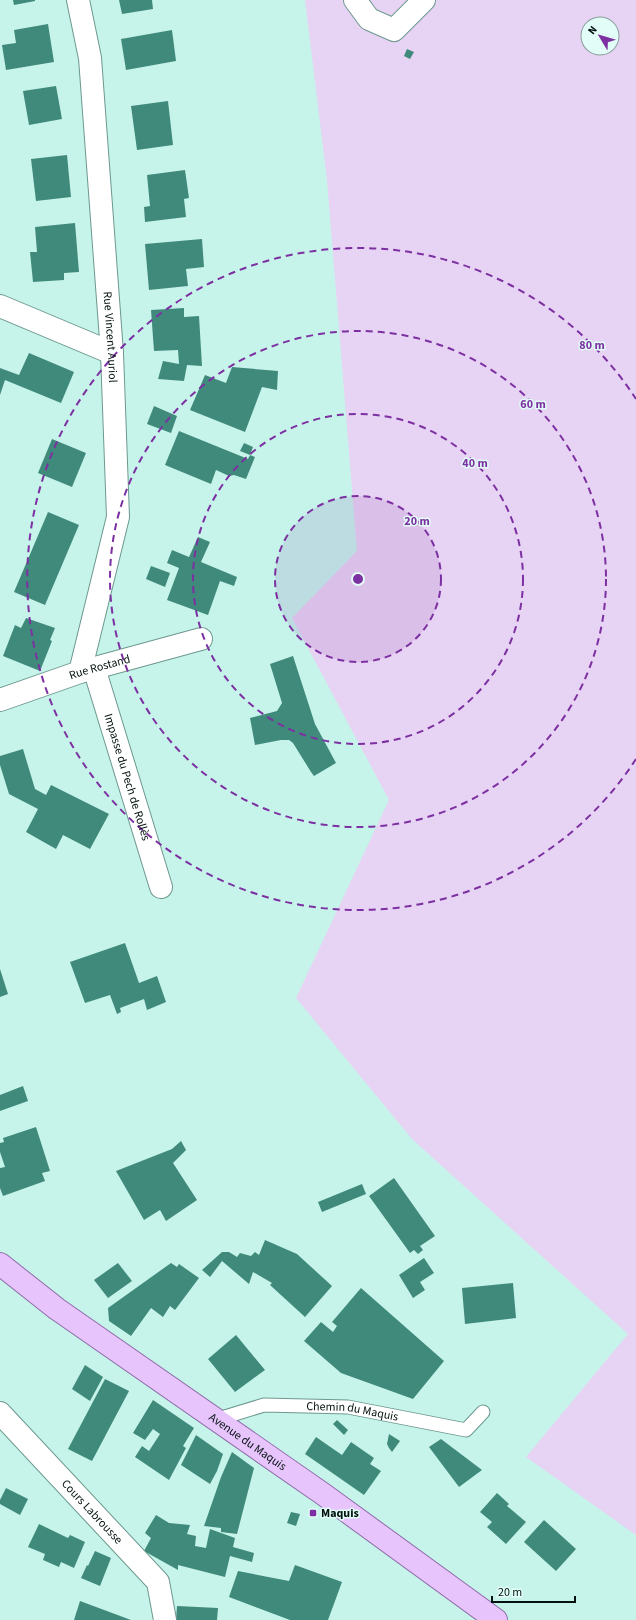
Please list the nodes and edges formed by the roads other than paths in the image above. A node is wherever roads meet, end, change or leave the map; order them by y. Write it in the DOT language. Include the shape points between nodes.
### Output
graph roads {
  1 [pos="78,0"];
  2 [pos="355,0"];
  3 [pos="424,0"];
  4 [pos="0,306"];
  5 [pos="112,353"];
  6 [pos="201,639"];
  7 [pos="87,670"];
  8 [pos="0,700"];
  9 [pos="161,887"];
  10 [pos="0,1264"];
  11 [pos="483,1412"];
  12 [pos="0,1413"];
  13 [pos="215,1420"];
  14 [pos="164,1620"];
  15 [pos="496,1620"];
  1 -- 5 [label="street, Rue Vincent Auriol" via="90,58"];
  2 -- 3 [label="street" via="369,19 394,30"];
  4 -- 5 [label="street"];
  5 -- 7 [label="street, Rue Vincent Auriol" via="118,517"];
  6 -- 7 [label="street, Rue Rostand"];
  7 -- 8 [label="street, Rue Rostand"];
  7 -- 9 [label="street, Impasse du Pech de Rollès"];
  10 -- 13 [label="main road, Avenue du Maquis" via="57,1309"];
  11 -- 13 [label="lane, Chemin du Maquis" via="466,1430 348,1407 264,1405"];
  12 -- 14 [label="street, Cours Labrousse" via="158,1582"];
  13 -- 15 [label="main road, Avenue du Maquis"];
}
